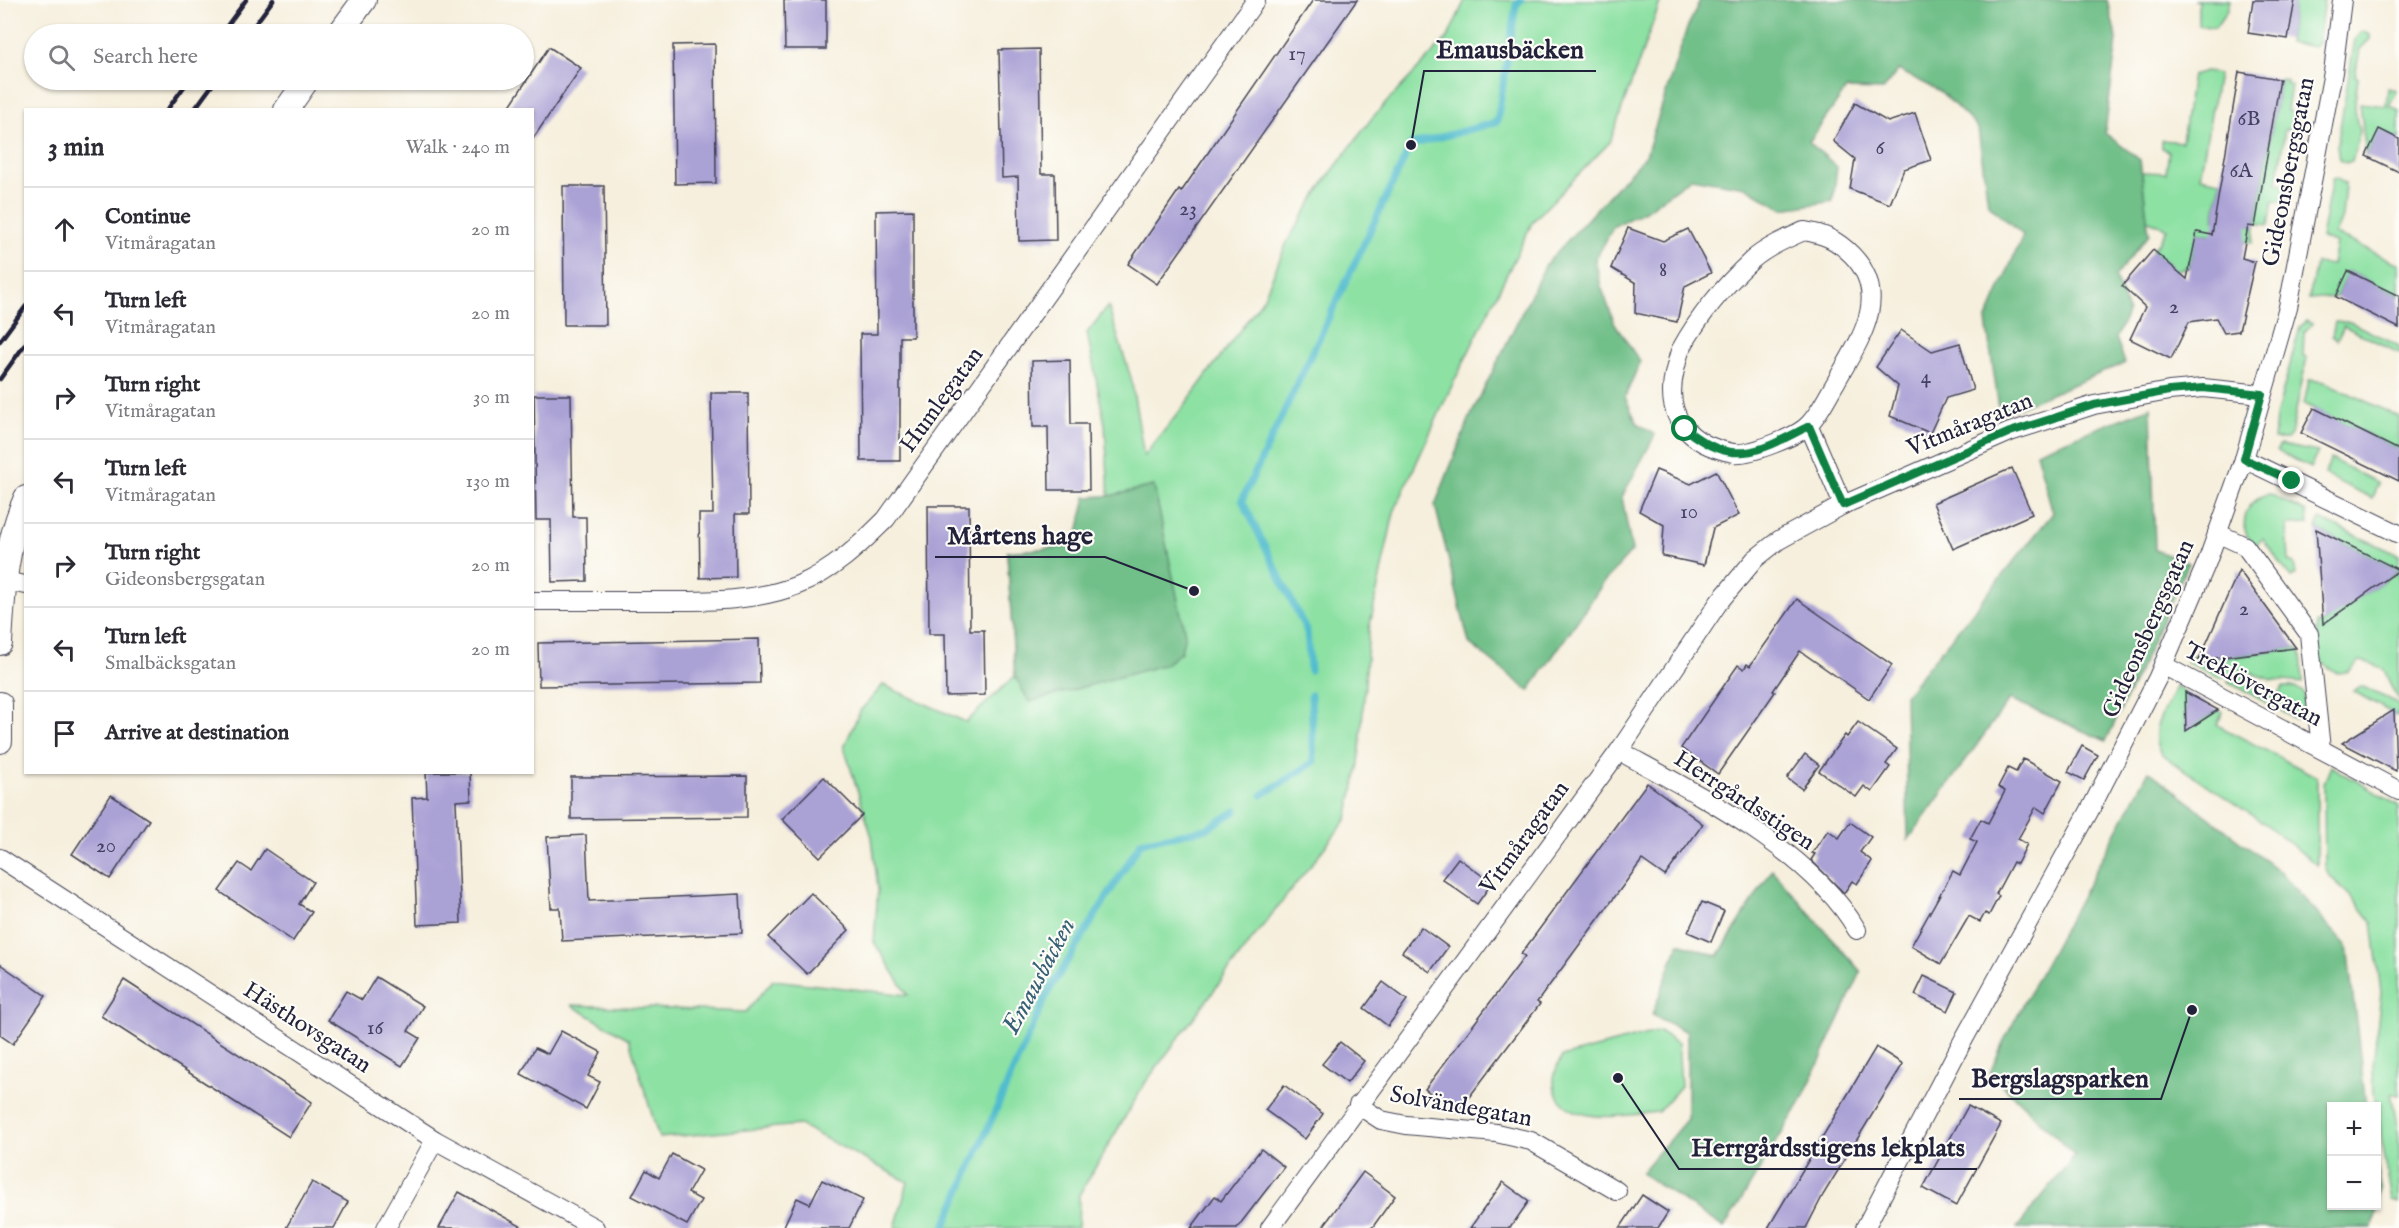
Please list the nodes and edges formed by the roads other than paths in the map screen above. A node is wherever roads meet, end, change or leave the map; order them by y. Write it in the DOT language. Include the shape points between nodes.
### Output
graph roads {
  1 [pos="364,0"];
  2 [pos="1256,0"];
  3 [pos="2342,0"];
  4 [pos="346,24"];
  5 [pos="301,90"];
  6 [pos="287,108"];
  7 [pos="2262,394"];
  8 [pos="1809,426"];
  9 [pos="2244,459"];
  10 [pos="24,502"];
  11 [pos="1843,505"];
  12 [pos="2217,533"];
  13 [pos="2399,534"];
  14 [pos="15,583"];
  15 [pos="534,601"];
  16 [pos="0,643"];
  17 [pos="2163,665"];
  18 [pos="0,704"];
  19 [pos="0,741"];
  20 [pos="2321,748"];
  21 [pos="1619,751"];
  22 [pos="2399,791"];
  23 [pos="0,858"];
  24 [pos="1857,930"];
  25 [pos="1358,1105"];
  26 [pos="435,1140"];
  27 [pos="1617,1191"];
  28 [pos="386,1228"];
  29 [pos="595,1228"];
  30 [pos="1270,1228"];
  31 [pos="1865,1228"];
  1 -- 4 [label="street"];
  2 -- 15 [label="street, Humlegatan" via="886,519 853,553 800,584 746,597 704,601"];
  3 -- 7 [label="street, Gideonsbergsgatan" via="2331,83 2288,307"];
  5 -- 6 [label="street"];
  7 -- 9 [label="street, Gideonsbergsgatan"];
  7 -- 11 [label="street, Vitmåragatan" via="2203,388 2094,405 2010,432"];
  8 -- 8 [label="street" via="1773,445 1742,454 1722,451 1685,429 1674,413 1672,384 1680,350 1712,304 1754,258 1804,231 1840,243 1859,262 1872,299 1854,350"];
  8 -- 11 [label="street"];
  9 -- 12 [label="street, Gideonsbergsgatan"];
  9 -- 13 [label="street"];
  10 -- 14 [label="street" via="15,522"];
  11 -- 21 [label="street, Vitmåragatan" via="1779,540 1755,559 1719,602"];
  12 -- 17 [label="street, Gideonsbergsgatan"];
  12 -- 20 [label="street, Treklövergatan" via="2245,546 2309,634"];
  14 -- 16 [label="street"];
  17 -- 20 [label="street, Treklövergatan"];
  17 -- 31 [label="street, Gideonsbergsgatan" via="2091,808"];
  18 -- 19 [label="street"];
  20 -- 22 [label="street, Treklövergatan"];
  21 -- 24 [label="street, Herrgårdsstigen" via="1723,811 1798,861 1833,896"];
  21 -- 25 [label="street, Vitmåragatan"];
  23 -- 26 [label="street, Hästhovsgatan"];
  25 -- 27 [label="street, Solvändegatan" via="1389,1122 1496,1133 1531,1142"];
  25 -- 30 [label="street, Vitmåragatan"];
  26 -- 28 [label="street"];
  26 -- 29 [label="street, Hästhovsgatan"];
}
